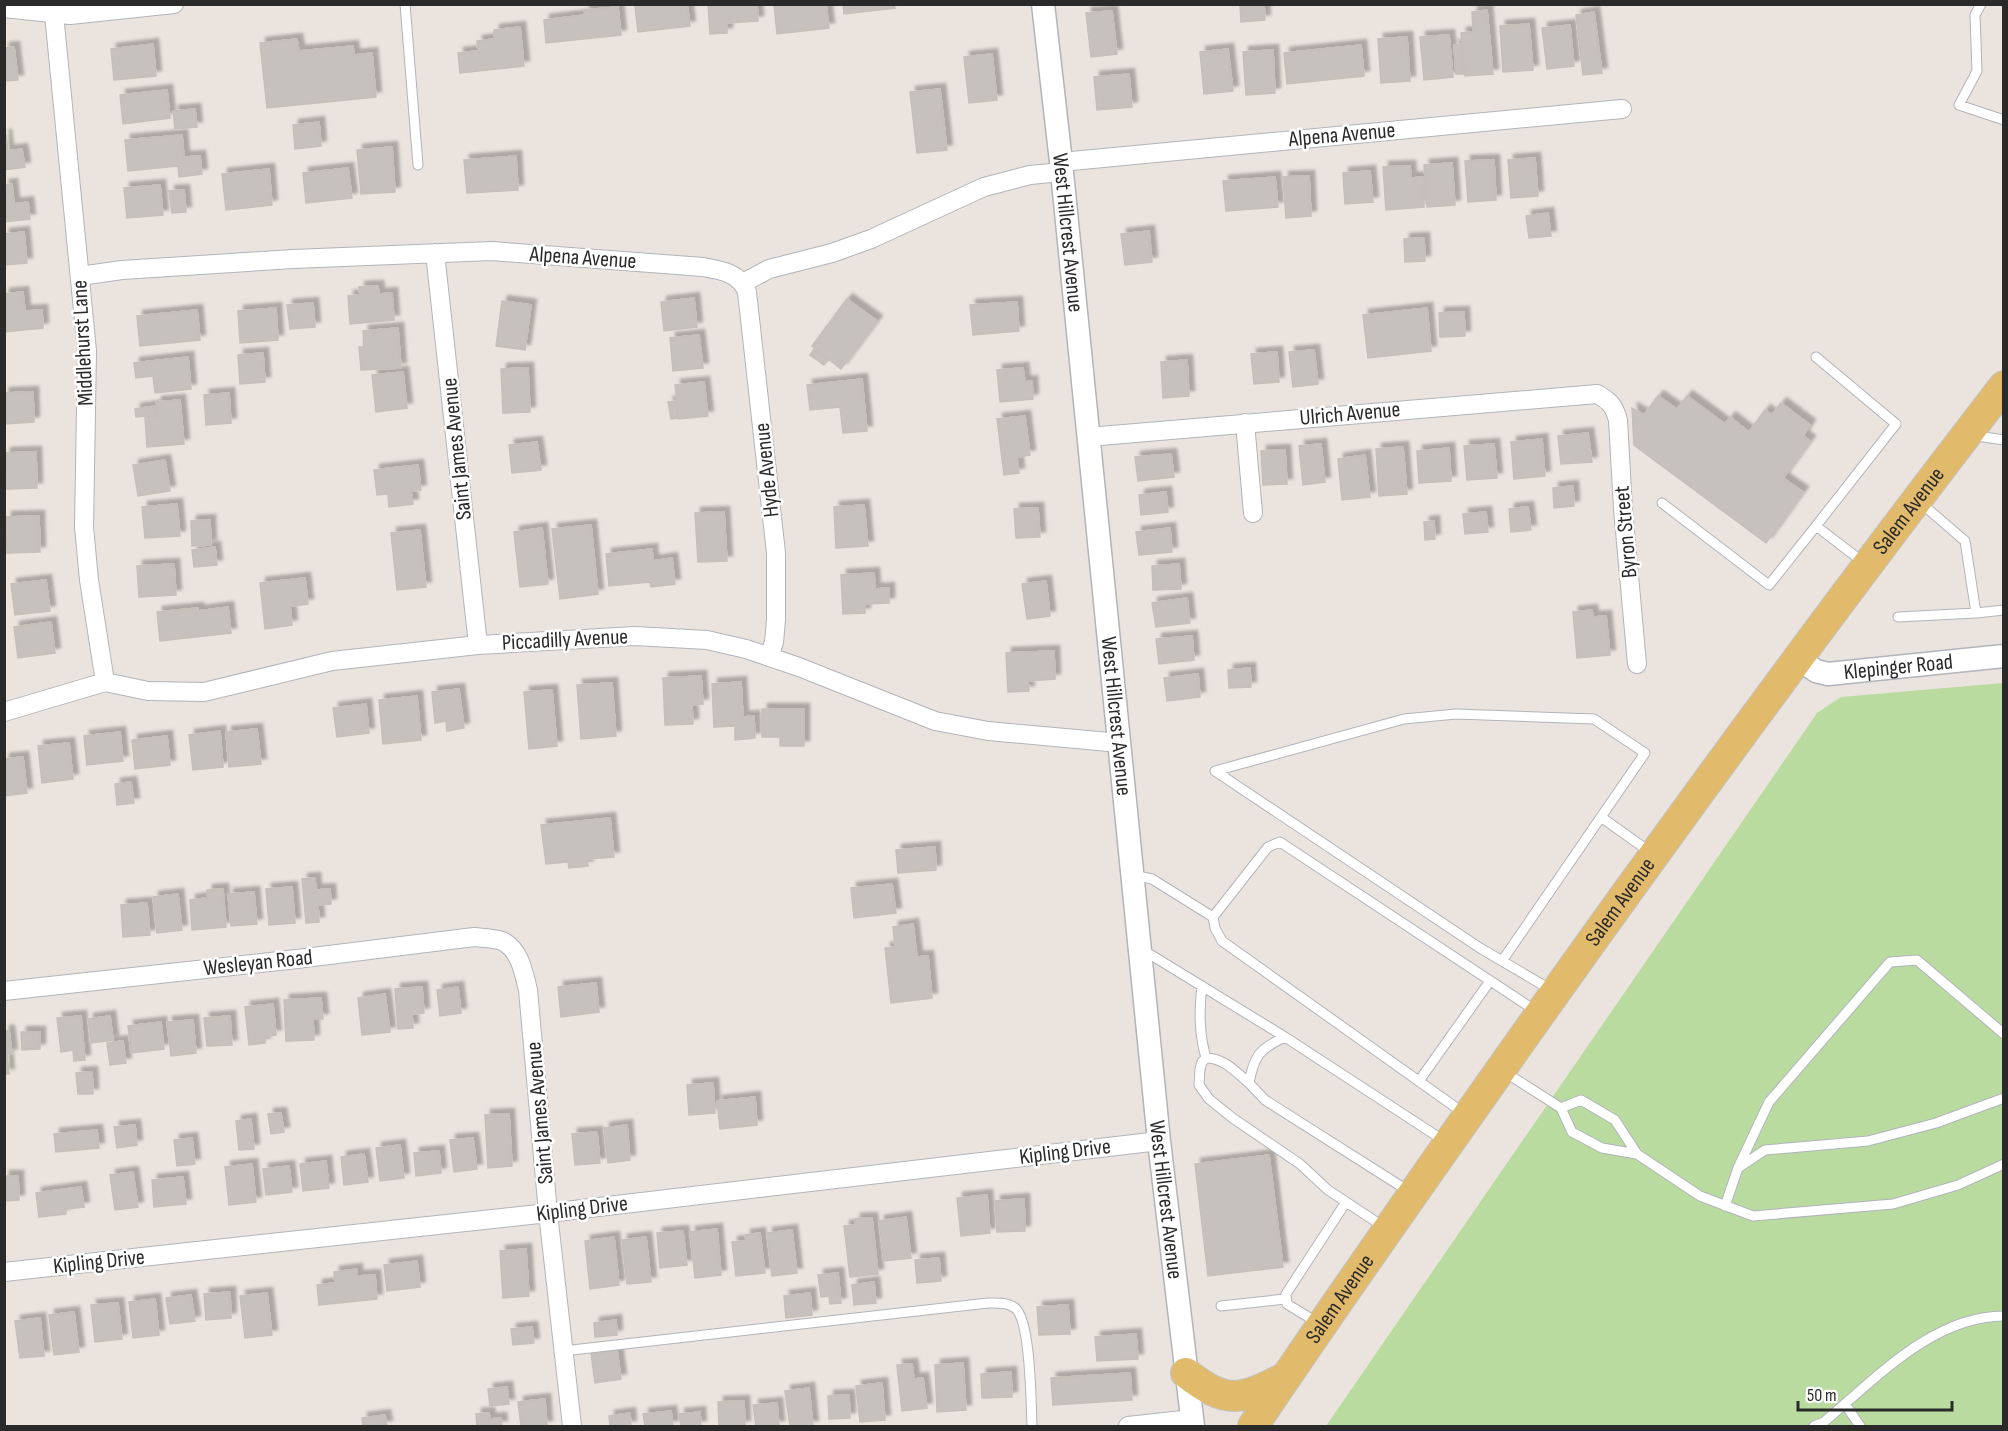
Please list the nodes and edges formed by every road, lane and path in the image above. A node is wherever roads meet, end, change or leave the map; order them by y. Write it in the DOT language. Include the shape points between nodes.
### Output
graph roads {
  1 [pos="174,4"];
  2 [pos="405,4"];
  3 [pos="1043,4"];
  4 [pos="1981,4"];
  5 [pos="4,8"];
  6 [pos="54,9"];
  7 [pos="1622,109"];
  8 [pos="2004,120"];
  9 [pos="418,165"];
  10 [pos="1061,167"];
  11 [pos="435,253"];
  12 [pos="80,276"];
  13 [pos="743,283"];
  14 [pos="1816,357"];
  15 [pos="2004,386"];
  16 [pos="1610,402"];
  17 [pos="1245,423"];
  18 [pos="1966,435"];
  19 [pos="1088,436"];
  20 [pos="2004,440"];
  21 [pos="1917,500"];
  22 [pos="1662,503"];
  23 [pos="1253,513"];
  24 [pos="1816,526"];
  25 [pos="1868,565"];
  26 [pos="2004,610"];
  27 [pos="1976,613"];
  28 [pos="1898,618"];
  29 [pos="478,645"];
  30 [pos="2004,656"];
  31 [pos="770,657"];
  32 [pos="1797,658"];
  33 [pos="1637,664"];
  34 [pos="105,682"];
  35 [pos="4,712"];
  36 [pos="1120,743"];
  37 [pos="1601,817"];
  38 [pos="1653,854"];
  39 [pos="1133,874"];
  40 [pos="1213,917"];
  41 [pos="509,946"];
  42 [pos="1141,949"];
  43 [pos="1502,961"];
  44 [pos="1490,981"];
  45 [pos="1202,986"];
  46 [pos="4,991"];
  47 [pos="1548,1003"];
  48 [pos="2004,1034"];
  49 [pos="1285,1037"];
  50 [pos="1206,1058"];
  51 [pos="1500,1070"];
  52 [pos="1419,1082"];
  53 [pos="1249,1083"];
  54 [pos="2004,1098"];
  55 [pos="1561,1108"];
  56 [pos="1468,1116"];
  57 [pos="1159,1141"];
  58 [pos="1448,1144"];
  59 [pos="1637,1154"];
  60 [pos="2004,1164"];
  61 [pos="1738,1168"];
  62 [pos="1413,1194"];
  63 [pos="1346,1202"];
  64 [pos="1725,1206"];
  65 [pos="548,1213"];
  66 [pos="1387,1229"];
  67 [pos="4,1272"];
  68 [pos="1285,1299"];
  69 [pos="1221,1306"];
  70 [pos="2004,1316"];
  71 [pos="1322,1325"];
  72 [pos="563,1351"];
  73 [pos="1186,1373"];
  74 [pos="1286,1377"];
  75 [pos="1845,1404"];
  76 [pos="1192,1423"];
  77 [pos="572,1426"];
  78 [pos="1032,1426"];
  79 [pos="1128,1426"];
  80 [pos="1253,1426"];
  81 [pos="1814,1426"];
  82 [pos="1860,1426"];
  1 -- 6 [label="street" via="70,15"];
  2 -- 9 [label="lane"];
  3 -- 10 [label="street, West Hillcrest Avenue"];
  4 -- 8 [label="lane" via="1975,15 1977,71 1959,105"];
  5 -- 6 [label="street"];
  6 -- 12 [label="street, Middlehurst Lane"];
  7 -- 10 [label="street, Alpena Avenue"];
  10 -- 13 [label="street, Alpena Avenue" via="984,187 871,239 769,269"];
  10 -- 19 [label="street, West Hillcrest Avenue"];
  11 -- 12 [label="street, Alpena Avenue" via="122,270"];
  11 -- 13 [label="street, Alpena Avenue" via="492,251 703,267 724,271"];
  11 -- 29 [label="street, Saint James Avenue"];
  12 -- 34 [label="street, Middlehurst Lane" via="87,351 84,527"];
  13 -- 31 [label="street, Hyde Avenue" via="776,553 776,620"];
  14 -- 24 [label="lane" via="1896,424"];
  15 -- 18 [label="main road, Salem Avenue"];
  16 -- 17 [label="street, Ulrich Avenue" via="1597,394 1588,394"];
  16 -- 33 [label="street, Byron Street" via="1618,420"];
  17 -- 19 [label="street, Ulrich Avenue"];
  17 -- 23 [label="street"];
  18 -- 20 [label="lane"];
  18 -- 21 [label="main road, Salem Avenue"];
  19 -- 36 [label="street, West Hillcrest Avenue"];
  21 -- 25 [label="main road, Salem Avenue"];
  21 -- 27 [label="lane" via="1965,541"];
  22 -- 24 [label="lane" via="1769,585"];
  24 -- 25 [label="lane"];
  25 -- 32 [label="main road, Salem Avenue"];
  26 -- 27 [label="lane"];
  27 -- 28 [label="lane"];
  29 -- 31 [label="street, Piccadilly Avenue" via="635,636 707,640"];
  29 -- 34 [label="street, Piccadilly Avenue" via="332,662 204,692 148,691"];
  30 -- 32 [label="street, Klepinger Road" via="1828,674"];
  31 -- 36 [label="street, Piccadilly Avenue" via="934,721 988,731"];
  32 -- 38 [label="main road, Salem Avenue"];
  34 -- 35 [label="street, Piccadilly Avenue"];
  36 -- 39 [label="street, West Hillcrest Avenue"];
  37 -- 38 [label="lane"];
  37 -- 43 [label="lane"];
  37 -- 43 [label="lane" via="1645,753 1594,719 1456,714 1404,719 1215,771"];
  38 -- 47 [label="main road, Salem Avenue"];
  39 -- 40 [label="lane" via="1152,879"];
  39 -- 42 [label="street, West Hillcrest Avenue"];
  40 -- 44 [label="lane" via="1268,847 1280,842"];
  40 -- 52 [label="lane" via="1222,941"];
  41 -- 46 [label="street, Wesleyan Road" via="502,941 474,937"];
  41 -- 65 [label="street, Saint James Avenue" via="522,966 528,990"];
  42 -- 45 [label="lane"];
  42 -- 57 [label="street, West Hillcrest Avenue"];
  43 -- 47 [label="lane"];
  44 -- 47 [label="lane"];
  44 -- 52 [label="lane"];
  45 -- 49 [label="lane"];
  45 -- 50 [label="lane" via="1200,1038"];
  47 -- 51 [label="main road, Salem Avenue"];
  48 -- 61 [label="lane" via="1917,960 1890,962 1769,1102"];
  49 -- 53 [label="lane" via="1271,1043 1253,1061"];
  49 -- 58 [label="lane"];
  50 -- 53 [label="lane" via="1223,1062"];
  50 -- 63 [label="lane" via="1200,1069 1199,1085 1209,1099"];
  51 -- 55 [label="lane"];
  51 -- 56 [label="main road, Salem Avenue"];
  52 -- 56 [label="lane"];
  53 -- 62 [label="lane" via="1265,1100"];
  54 -- 61 [label="lane" via="1936,1123 1868,1141 1765,1150"];
  55 -- 59 [label="lane" via="1572,1132 1602,1148"];
  55 -- 59 [label="lane" via="1581,1100 1616,1120"];
  56 -- 58 [label="main road, Salem Avenue"];
  57 -- 65 [label="street, Kipling Drive"];
  57 -- 73 [label="street, West Hillcrest Avenue"];
  58 -- 62 [label="main road, Salem Avenue"];
  59 -- 64 [label="lane" via="1700,1196"];
  60 -- 64 [label="lane" via="1958,1185 1893,1204 1753,1216"];
  61 -- 64 [label="lane"];
  62 -- 66 [label="main road, Salem Avenue"];
  63 -- 66 [label="lane"];
  63 -- 68 [label="lane"];
  65 -- 67 [label="street, Kipling Drive"];
  65 -- 72 [label="street, Saint James Avenue"];
  66 -- 71 [label="main road, Salem Avenue"];
  68 -- 69 [label="lane"];
  68 -- 71 [label="lane"];
  70 -- 75 [label="lane" via="1956,1325 1928,1337"];
  71 -- 74 [label="main road, Salem Avenue"];
  72 -- 77 [label="street, Saint James Avenue"];
  72 -- 78 [label="lane" via="1005,1304 1017,1309 1024,1326"];
  73 -- 74 [label="main road" via="1206,1389 1241,1396"];
  73 -- 76 [label="street, West Hillcrest Avenue"];
  74 -- 80 [label="main road, Salem Avenue"];
  75 -- 81 [label="lane"];
  75 -- 82 [label="lane"];
  76 -- 79 [label="street"];
}
